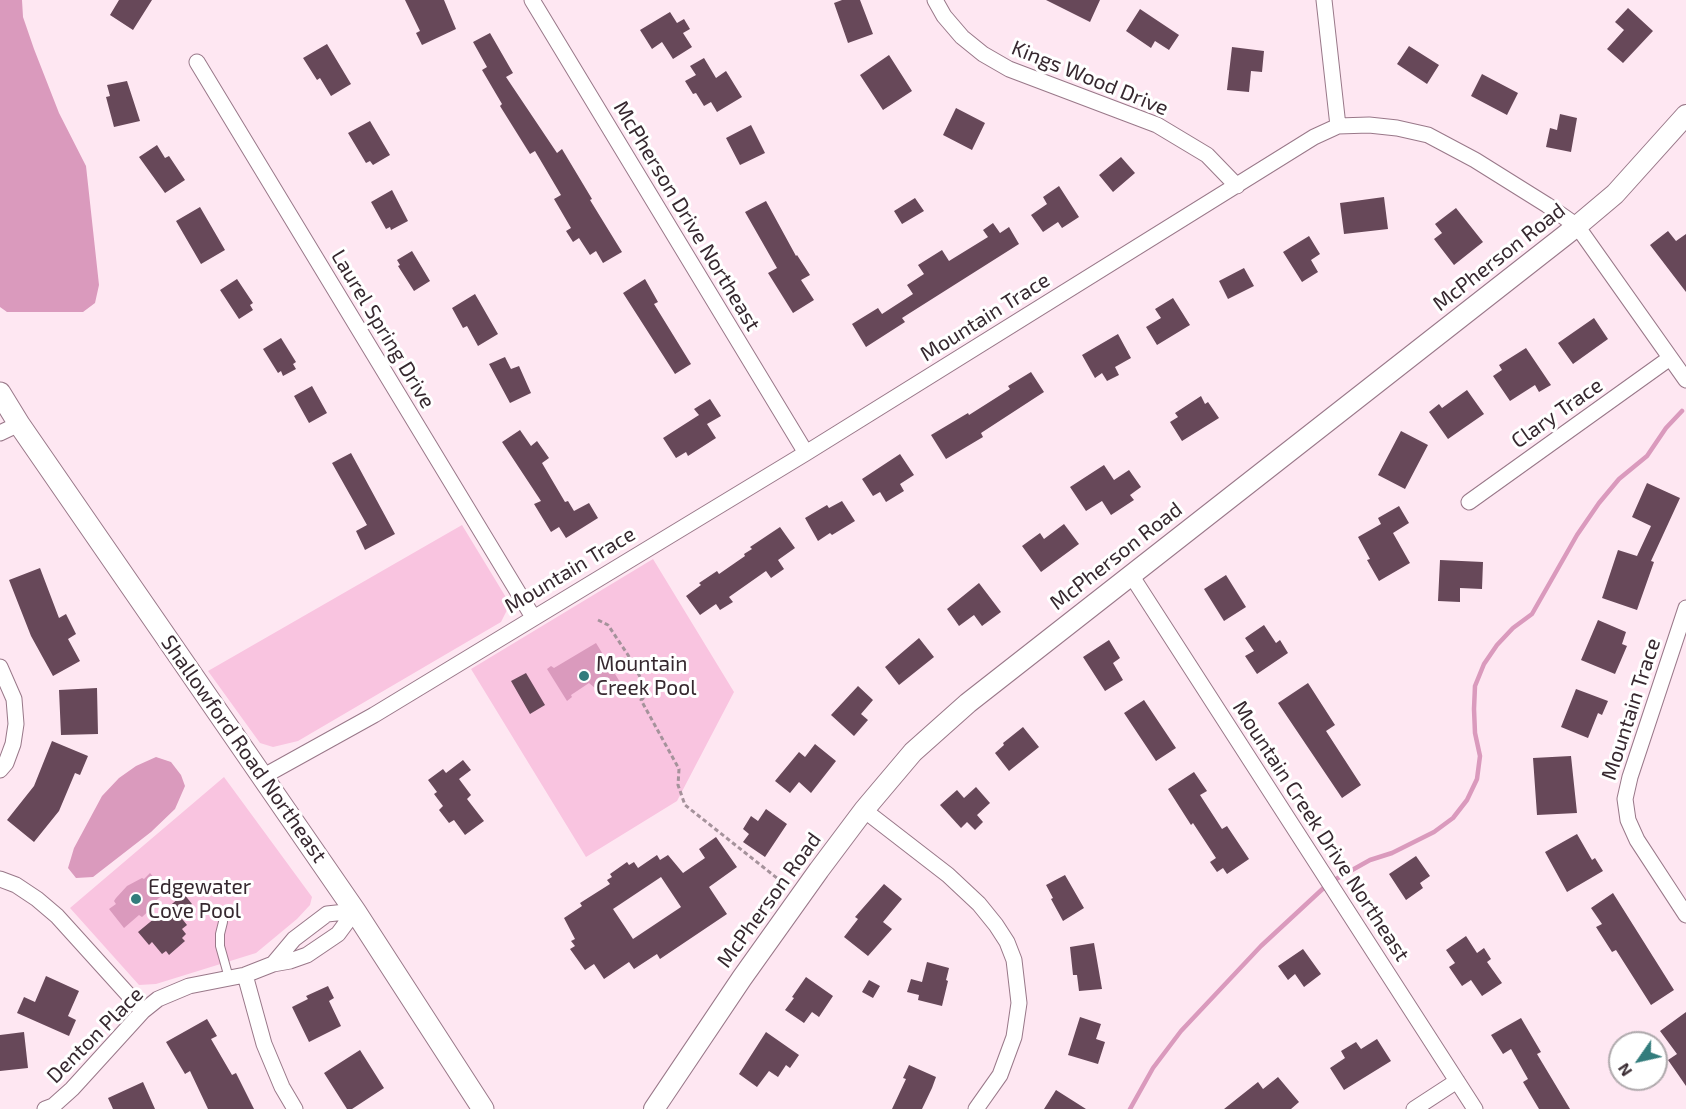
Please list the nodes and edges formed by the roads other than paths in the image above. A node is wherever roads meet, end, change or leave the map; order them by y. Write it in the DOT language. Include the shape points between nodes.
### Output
graph roads {
  1 [pos="532,0"];
  2 [pos="935,0"];
  3 [pos="1324,0"];
  4 [pos="197,63"];
  5 [pos="1686,114"];
  6 [pos="1338,126"];
  7 [pos="1237,186"];
  8 [pos="1577,226"];
  9 [pos="1670,358"];
  10 [pos="1686,380"];
  11 [pos="0,393"];
  12 [pos="9,428"];
  13 [pos="806,453"];
  14 [pos="1468,502"];
  15 [pos="1131,575"];
  16 [pos="1686,608"];
  17 [pos="533,617"];
  18 [pos="0,667"];
  19 [pos="0,770"];
  20 [pos="264,776"];
  21 [pos="864,810"];
  22 [pos="0,879"];
  23 [pos="355,911"];
  24 [pos="1686,915"];
  25 [pos="223,922"];
  26 [pos="273,964"];
  27 [pos="245,975"];
  28 [pos="229,978"];
  29 [pos="143,1011"];
  30 [pos="1457,1082"];
  31 [pos="51,1108"];
  32 [pos="295,1109"];
  33 [pos="483,1109"];
  34 [pos="654,1109"];
  35 [pos="976,1109"];
  36 [pos="1414,1109"];
  37 [pos="1475,1109"];
  1 -- 13 [label="street, McPherson Drive Northeast"];
  2 -- 7 [label="street, Kings Wood Drive" via="962,37 983,54 1009,69 1156,125 1207,155"];
  3 -- 6 [label="street"];
  4 -- 17 [label="street, Laurel Spring Drive"];
  5 -- 8 [label="street, McPherson Road" via="1615,194"];
  6 -- 7 [label="street, Mountain Trace"];
  6 -- 8 [label="street, Mountain Trace" via="1369,125 1428,135 1483,165"];
  7 -- 13 [label="street, Mountain Trace"];
  8 -- 9 [label="street, Mountain Trace"];
  8 -- 15 [label="street, McPherson Road"];
  9 -- 10 [label="street, Mountain Trace"];
  9 -- 14 [label="street, Clary Trace"];
  11 -- 12 [label="main road, Shallowford Road Northeast"];
  12 -- 20 [label="main road, Shallowford Road Northeast"];
  13 -- 17 [label="street, Mountain Trace"];
  15 -- 21 [label="street, McPherson Road" via="939,727"];
  15 -- 30 [label="street, Mountain Creek Drive Northeast"];
  16 -- 24 [label="street, Mountain Trace" via="1625,799 1628,820 1637,840"];
  17 -- 20 [label="street, Mountain Trace" via="374,715"];
  18 -- 19 [label="street" via="14,699 16,724 13,744"];
  20 -- 23 [label="main road, Shallowford Road Northeast"];
  21 -- 34 [label="street, McPherson Road" via="742,978"];
  21 -- 35 [label="street" via="979,904 1007,942 1014,960 1019,1003 1014,1037 1000,1075"];
  22 -- 29 [label="street" via="37,898 57,916"];
  23 -- 26 [label="street, Denton Place" via="338,934 307,955"];
  23 -- 26 [label="street, Denton Place" via="327,914 294,939"];
  23 -- 33 [label="main road, Shallowford Road Northeast"];
  25 -- 28 [label="lane" via="220,946"];
  26 -- 27 [label="street, Denton Place"];
  27 -- 28 [label="street, Denton Place"];
  27 -- 32 [label="street" via="264,1044"];
  28 -- 29 [label="street, Denton Place" via="189,986 158,999"];
  29 -- 31 [label="street, Denton Place"];
  30 -- 36 [label="street"];
  30 -- 37 [label="street, Mountain Creek Drive Northeast"];
}
